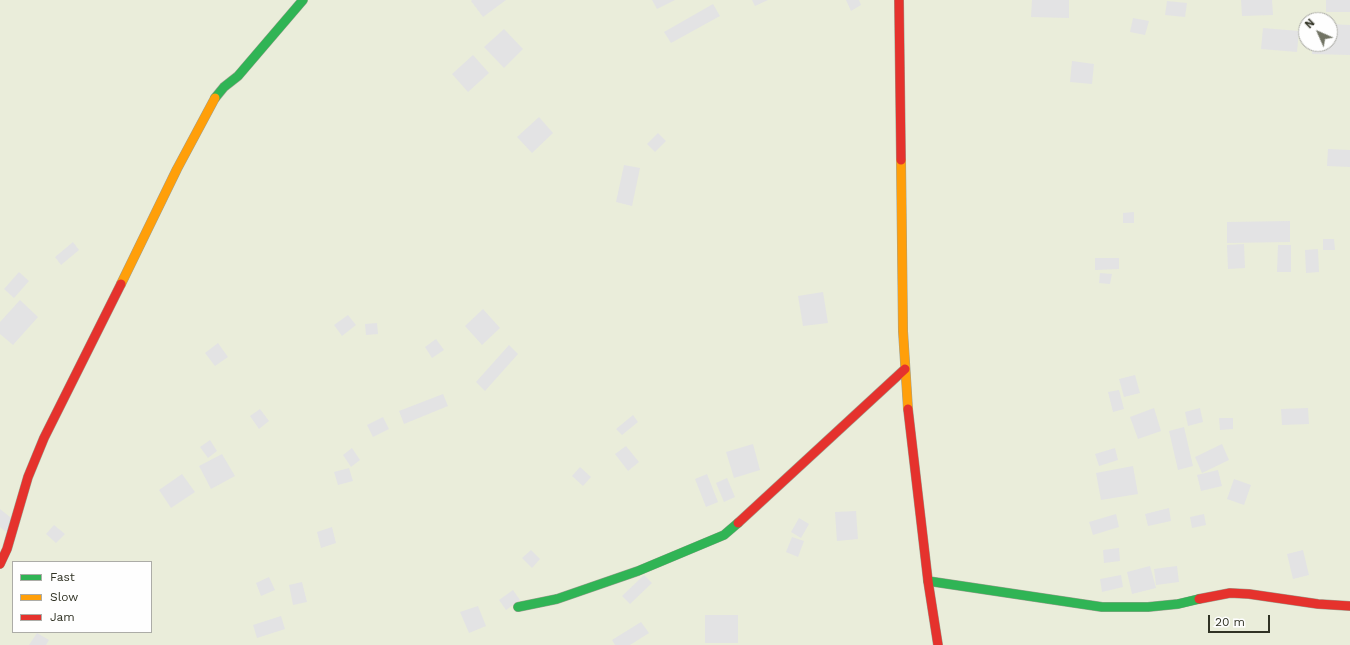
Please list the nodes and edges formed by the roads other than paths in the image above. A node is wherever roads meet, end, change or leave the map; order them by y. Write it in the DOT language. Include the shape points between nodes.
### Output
graph roads {
  1 [pos="302,0"];
  2 [pos="899,0"];
  3 [pos="905,370"];
  4 [pos="0,564"];
  5 [pos="928,581"];
  6 [pos="1350,606"];
  7 [pos="518,607"];
  8 [pos="938,645"];
  1 -- 4 [label="street" via="210,106 44,438 28,477 7,549"];
  2 -- 3 [label="street"];
  3 -- 5 [label="street"];
  3 -- 7 [label="street" via="724,535 638,571 557,599"];
  5 -- 6 [label="street" via="1102,607 1178,604 1230,593"];
  5 -- 8 [label="street"];
}
